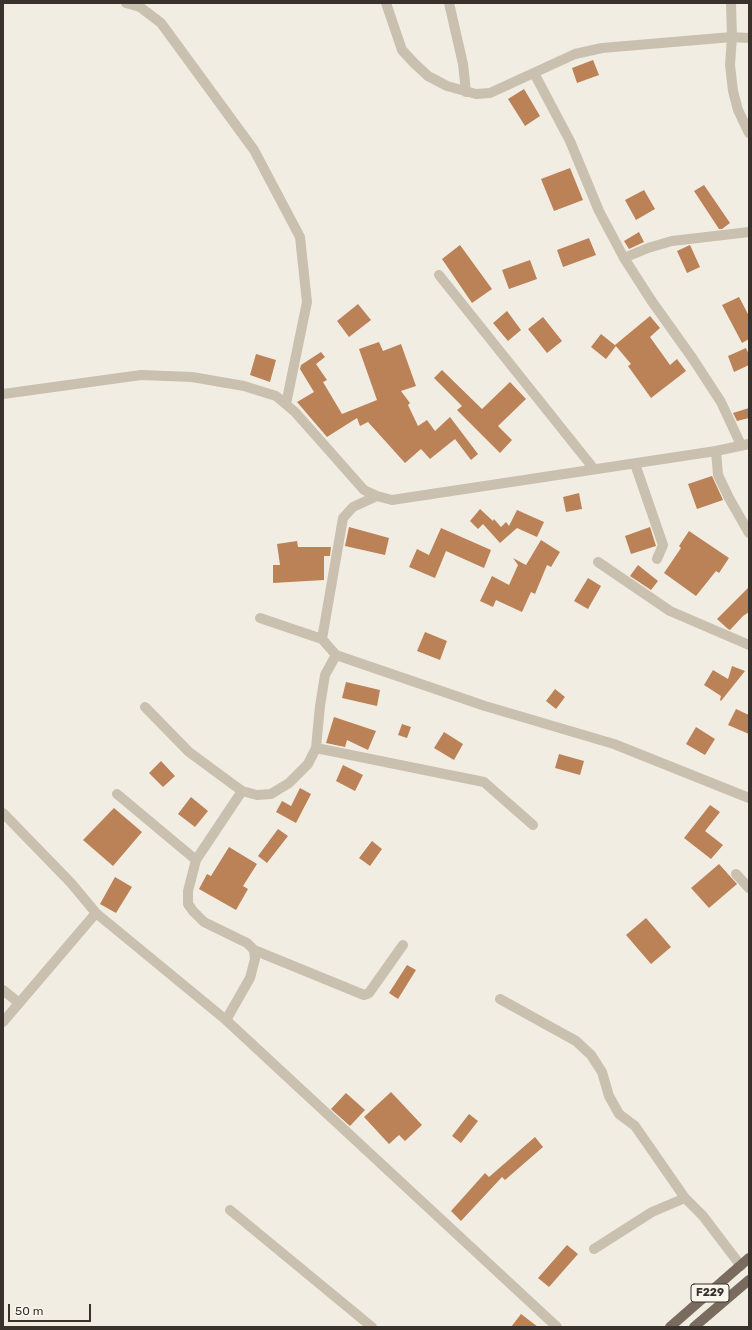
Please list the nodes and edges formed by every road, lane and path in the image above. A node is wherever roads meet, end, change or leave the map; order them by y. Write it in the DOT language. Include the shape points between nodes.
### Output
graph roads {
  1 [pos="126,3"];
  2 [pos="386,3"];
  3 [pos="449,3"];
  4 [pos="731,3"];
  5 [pos="732,37"];
  6 [pos="749,38"];
  7 [pos="534,73"];
  8 [pos="466,92"];
  9 [pos="749,133"];
  10 [pos="749,232"];
  11 [pos="624,258"];
  12 [pos="439,275"];
  13 [pos="3,394"];
  14 [pos="286,404"];
  15 [pos="745,445"];
  16 [pos="716,451"];
  17 [pos="635,464"];
  18 [pos="594,469"];
  19 [pos="377,496"];
  20 [pos="749,532"];
  21 [pos="657,559"];
  22 [pos="598,562"];
  23 [pos="260,618"];
  24 [pos="322,639"];
  25 [pos="749,645"];
  26 [pos="336,655"];
  27 [pos="145,707"];
  28 [pos="316,748"];
  29 [pos="242,791"];
  30 [pos="117,794"];
  31 [pos="749,798"];
  32 [pos="3,813"];
  33 [pos="533,825"];
  34 [pos="196,860"];
  35 [pos="736,874"];
  36 [pos="749,888"];
  37 [pos="96,913"];
  38 [pos="403,945"];
  39 [pos="254,950"];
  40 [pos="3,990"];
  41 [pos="500,999"];
  42 [pos="19,1003"];
  43 [pos="226,1020"];
  44 [pos="3,1022"];
  45 [pos="685,1198"];
  46 [pos="230,1210"];
  47 [pos="594,1248"];
  48 [pos="749,1258"];
  49 [pos="741,1266"];
  50 [pos="749,1280"];
  51 [pos="372,1327"];
  52 [pos="557,1327"];
  53 [pos="670,1327"];
  54 [pos="694,1327"];
  1 -- 14 [label="street" via="140,8 161,23 254,150 300,237 307,302"];
  2 -- 8 [label="street" via="402,50 428,76"];
  3 -- 8 [label="street" via="463,64"];
  4 -- 5 [label="street"];
  5 -- 6 [label="street"];
  5 -- 7 [label="street" via="602,48 575,54"];
  5 -- 9 [label="street" via="730,65 733,91 738,110"];
  7 -- 8 [label="street" via="490,93"];
  7 -- 11 [label="street" via="570,141 599,211"];
  10 -- 11 [label="street" via="672,241"];
  11 -- 15 [label="street" via="722,402"];
  12 -- 18 [label="street"];
  13 -- 14 [label="street" via="141,375 192,377 244,386 276,396"];
  14 -- 19 [label="street" via="355,481 364,490"];
  15 -- 16 [label="street"];
  16 -- 17 [label="street"];
  16 -- 20 [label="street" via="718,475"];
  17 -- 18 [label="street"];
  17 -- 21 [label="street" via="663,545"];
  18 -- 19 [label="street" via="392,500"];
  19 -- 24 [label="street" via="353,507 343,518"];
  22 -- 25 [label="street" via="670,611"];
  23 -- 24 [label="street"];
  24 -- 26 [label="street"];
  26 -- 28 [label="street" via="325,675"];
  26 -- 31 [label="street" via="485,706 614,744"];
  27 -- 29 [label="street" via="189,752"];
  28 -- 29 [label="street" via="308,764 290,783 271,794 257,795"];
  28 -- 33 [label="street" via="484,782"];
  29 -- 34 [label="street"];
  30 -- 34 [label="street"];
  32 -- 37 [label="street" via="71,883"];
  34 -- 39 [label="street" via="188,891 188,904 204,922 247,943"];
  35 -- 36 [label="street"];
  37 -- 42 [label="street"];
  37 -- 43 [label="street"];
  38 -- 39 [label="street" via="369,993 364,995"];
  39 -- 43 [label="street" via="255,959 250,978"];
  40 -- 42 [label="street"];
  41 -- 45 [label="street" via="576,1041 591,1055 602,1072 613,1105 619,1114 635,1126"];
  42 -- 44 [label="street"];
  43 -- 52 [label="street"];
  45 -- 47 [label="street" via="652,1212"];
  45 -- 49 [label="street" via="703,1216"];
  46 -- 51 [label="street"];
  48 -- 49 [label="main road, F229"];
  49 -- 53 [label="main road, F229"];
  50 -- 54 [label="main road, F229"];
}
